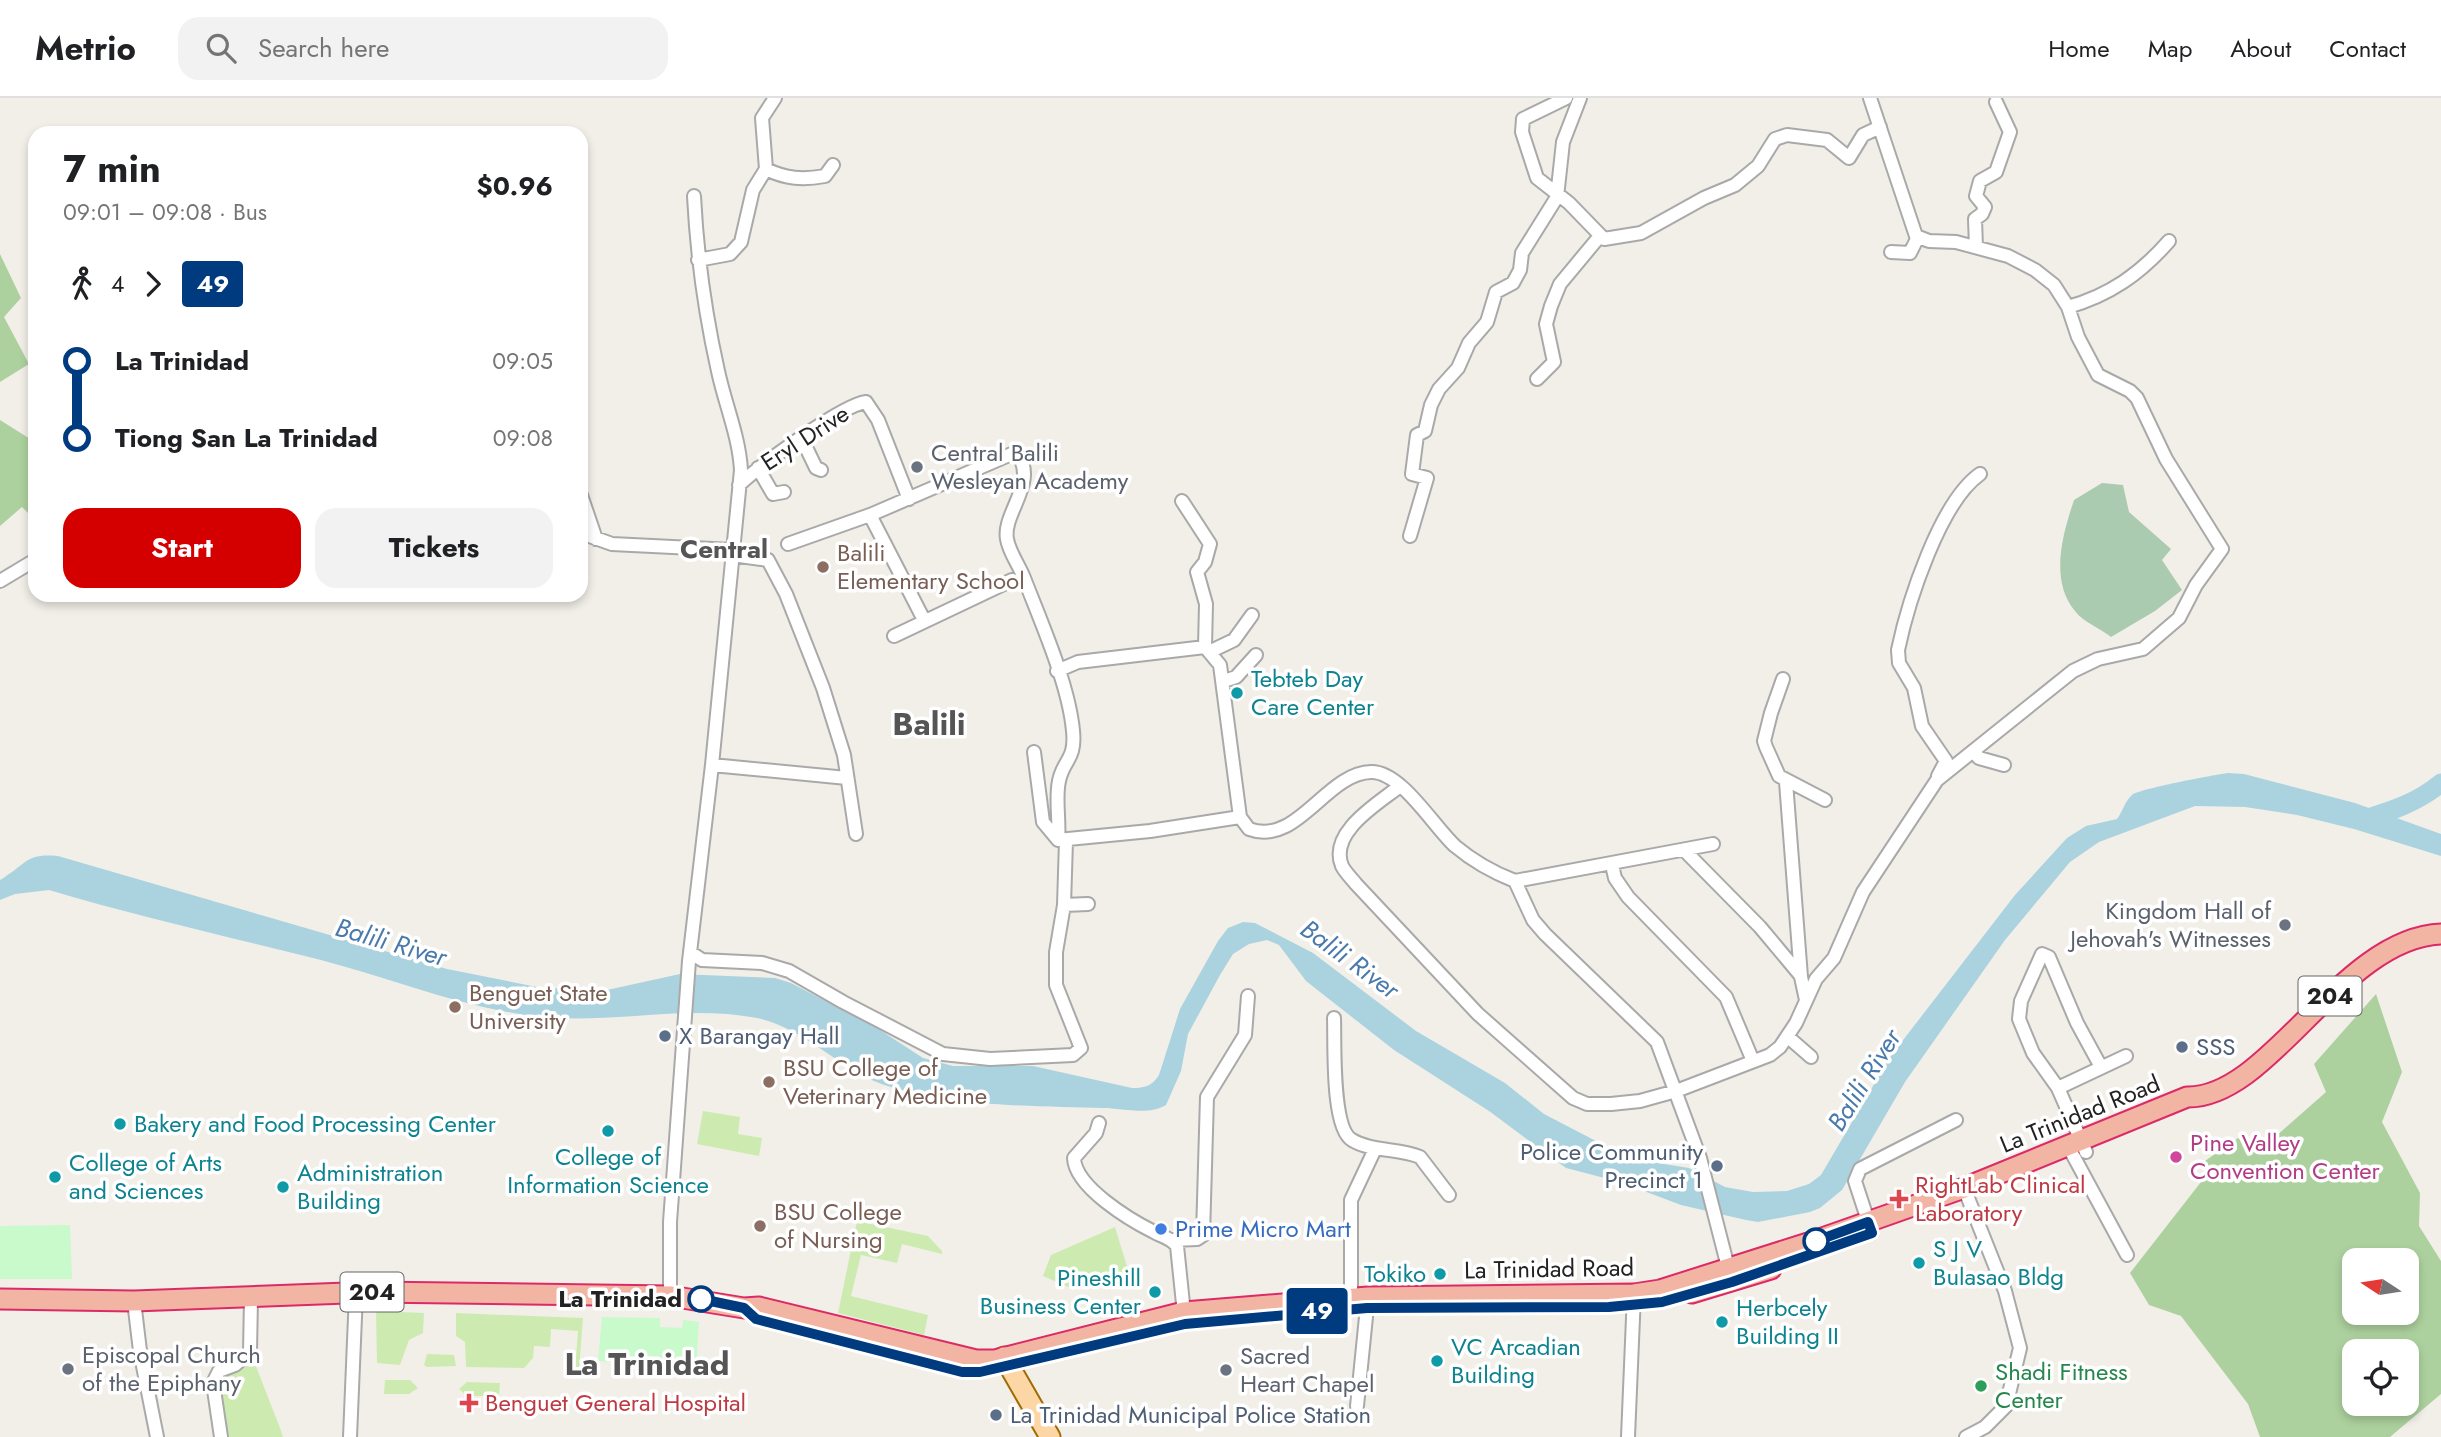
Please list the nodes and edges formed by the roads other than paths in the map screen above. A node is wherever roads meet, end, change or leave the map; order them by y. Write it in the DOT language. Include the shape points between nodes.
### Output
graph roads {
  1 [pos="775,98"];
  2 [pos="1566,98"];
  3 [pos="1580,98"];
  4 [pos="1870,98"];
  5 [pos="1996,102"];
  6 [pos="1880,127"];
  7 [pos="834,164"];
  8 [pos="766,169"];
  9 [pos="694,196"];
  10 [pos="1558,197"];
  11 [pos="1599,237"];
  12 [pos="1918,237"];
  13 [pos="2169,241"];
  14 [pos="1976,247"];
  15 [pos="1891,252"];
  16 [pos="698,260"];
  17 [pos="2068,307"];
  18 [pos="1537,379"];
  19 [pos="802,439"];
  20 [pos="758,468"];
  21 [pos="821,470"];
  22 [pos="1980,474"];
  23 [pos="739,485"];
  24 [pos="784,492"];
  25 [pos="909,499"];
  26 [pos="1182,501"];
  27 [pos="870,515"];
  28 [pos="588,516"];
  29 [pos="588,536"];
  30 [pos="1410,536"];
  31 [pos="596,539"];
  32 [pos="788,544"];
  33 [pos="733,552"];
  34 [pos="28,564"];
  35 [pos="1012,580"];
  36 [pos="0,581"];
  37 [pos="1252,615"];
  38 [pos="924,621"];
  39 [pos="894,636"];
  40 [pos="1207,650"];
  41 [pos="1256,655"];
  42 [pos="1057,671"];
  43 [pos="1783,679"];
  44 [pos="1223,681"];
  45 [pos="1973,751"];
  46 [pos="1034,752"];
  47 [pos="712,765"];
  48 [pos="2004,765"];
  49 [pos="847,778"];
  50 [pos="1937,780"];
  51 [pos="1786,782"];
  52 [pos="1400,786"];
  53 [pos="1825,800"];
  54 [pos="1240,817"];
  55 [pos="856,834"];
  56 [pos="1062,840"];
  57 [pos="1713,844"];
  58 [pos="1685,850"];
  59 [pos="1612,865"];
  60 [pos="1515,881"];
  61 [pos="1088,904"];
  62 [pos="1064,905"];
  63 [pos="2441,934"];
  64 [pos="689,957"];
  65 [pos="1801,977"];
  66 [pos="1248,996"];
  67 [pos="1806,1000"];
  68 [pos="1334,1018"];
  69 [pos="1788,1037"];
  70 [pos="2126,1056"];
  71 [pos="1811,1057"];
  72 [pos="1753,1061"];
  73 [pos="2101,1067"];
  74 [pos="2059,1088"];
  75 [pos="1676,1091"];
  76 [pos="1956,1120"];
  77 [pos="1099,1123"];
  78 [pos="1375,1149"];
  79 [pos="2077,1149"];
  80 [pos="1966,1194"];
  81 [pos="1449,1195"];
  82 [pos="1870,1227"];
  83 [pos="1173,1240"];
  84 [pos="2127,1255"];
  85 [pos="1730,1275"];
  86 [pos="356,1293"];
  87 [pos="670,1296"];
  88 [pos="0,1298"];
  89 [pos="251,1298"];
  90 [pos="1634,1300"];
  91 [pos="134,1301"];
  92 [pos="1362,1301"];
  93 [pos="1185,1318"];
  94 [pos="1002,1363"];
  95 [pos="1357,1406"];
  96 [pos="157,1437"];
  97 [pos="221,1437"];
  98 [pos="350,1437"];
  99 [pos="1036,1437"];
  100 [pos="1050,1437"];
  101 [pos="1629,1437"];
  102 [pos="1966,1437"];
  1 -- 8 [label="street" via="762,118"];
  2 -- 10 [label="street" via="1529,114 1521,125 1532,169"];
  3 -- 10 [label="street" via="1563,142"];
  4 -- 6 [label="street"];
  5 -- 14 [label="street" via="2010,132 1996,172 1980,181 1976,196 1985,206 1975,219"];
  6 -- 11 [label="street" via="1863,135 1849,158 1827,140 1787,135 1774,139 1758,166 1735,185 1642,233 1611,240"];
  6 -- 12 [label="street" via="1911,229"];
  7 -- 8 [label="street" via="825,176 802,179"];
  8 -- 16 [label="street" via="752,190 737,248 730,254"];
  9 -- 16 [label="street"];
  10 -- 11 [label="street"];
  10 -- 30 [label="street" via="1522,253 1513,283 1496,292 1487,321 1439,389 1425,431 1417,435 1412,474 1427,478"];
  11 -- 18 [label="street" via="1560,284 1546,324 1555,362"];
  12 -- 14 [label="street"];
  12 -- 15 [label="street" via="1910,253"];
  13 -- 17 [label="street" via="2129,280 2096,299"];
  14 -- 17 [label="street" via="2035,270 2054,285"];
  16 -- 23 [label="street" via="718,372 738,448"];
  17 -- 45 [label="street" via="2098,375 2137,398 2166,459 2221,551 2179,618 2143,649 2080,666"];
  19 -- 20 [label="street, Eryl Drive"];
  19 -- 21 [label="street"];
  19 -- 25 [label="street, Eryl Drive" via="866,402"];
  20 -- 23 [label="street, Eryl Drive"];
  20 -- 24 [label="street" via="773,494"];
  22 -- 50 [label="street" via="1937,527 1898,650 1899,663 1914,688 1922,726 1946,761"];
  23 -- 33 [label="street"];
  25 -- 27 [label="street"];
  25 -- 42 [label="street" via="1011,454 1021,465 1021,492 1006,537 1042,621"];
  26 -- 40 [label="street" via="1210,544 1197,572 1206,604"];
  27 -- 32 [label="street"];
  27 -- 38 [label="street"];
  28 -- 31 [label="street"];
  29 -- 31 [label="street"];
  31 -- 33 [label="street"];
  33 -- 47 [label="street"];
  33 -- 49 [label="street" via="772,563 822,688"];
  34 -- 36 [label="street"];
  35 -- 38 [label="street"];
  37 -- 40 [label="street" via="1234,640"];
  38 -- 39 [label="street"];
  40 -- 42 [label="street" via="1078,662"];
  40 -- 44 [label="street" via="1220,665"];
  41 -- 44 [label="street" via="1237,677"];
  42 -- 56 [label="street" via="1073,734 1073,752 1059,781"];
  43 -- 51 [label="street" via="1764,741"];
  44 -- 54 [label="street"];
  45 -- 48 [label="street" via="1979,758"];
  45 -- 50 [label="street"];
  46 -- 56 [label="street" via="1043,822"];
  47 -- 49 [label="street"];
  47 -- 64 [label="street"];
  49 -- 55 [label="street"];
  50 -- 67 [label="street" via="1863,892 1834,958"];
  51 -- 53 [label="street"];
  51 -- 65 [label="street"];
  52 -- 54 [label="street" via="1386,775 1369,772 1344,781 1279,828 1256,832"];
  52 -- 60 [label="street" via="1452,844 1489,871"];
  52 -- 75 [label="street" via="1354,823 1343,843 1341,865 1366,904 1478,1014 1573,1098 1587,1104 1611,1104"];
  54 -- 56 [label="street"];
  56 -- 62 [label="street"];
  57 -- 58 [label="street"];
  58 -- 59 [label="street"];
  58 -- 65 [label="street"];
  59 -- 60 [label="street"];
  59 -- 72 [label="street" via="1628,897 1726,997"];
  60 -- 75 [label="street" via="1533,920 1545,934 1657,1042"];
  61 -- 62 [label="street"];
  62 -- 64 [label="street" via="1056,985 1081,1048 1066,1056 990,1059 943,1054 789,971 762,963"];
  63 -- 79 [label="highway, La Trinidad Road / 204" via="2402,943 2377,958 2234,1083 2203,1097 2187,1097"];
  64 -- 87 [label="street" via="670,1222"];
  65 -- 67 [label="street"];
  66 -- 83 [label="street" via="1245,1035 1207,1097 1203,1235"];
  67 -- 69 [label="street"];
  68 -- 78 [label="street" via="1342,1128 1353,1141"];
  69 -- 71 [label="street"];
  69 -- 72 [label="street" via="1770,1055"];
  70 -- 73 [label="street"];
  72 -- 75 [label="street"];
  73 -- 74 [label="street"];
  73 -- 74 [label="street" via="2049,957 2042,954 2021,1001 2019,1019 2033,1053"];
  74 -- 79 [label="street"];
  75 -- 85 [label="street" via="1700,1158"];
  76 -- 82 [label="street" via="1860,1169 1855,1181"];
  77 -- 83 [label="street" via="1074,1158 1077,1170 1104,1200"];
  78 -- 81 [label="street" via="1420,1157"];
  78 -- 92 [label="street" via="1351,1200"];
  79 -- 80 [label="highway, La Trinidad Road / 204"];
  79 -- 84 [label="street"];
  80 -- 82 [label="highway, La Trinidad Road / 204"];
  80 -- 102 [label="street" via="2006,1291 2020,1348 2006,1406 1985,1427"];
  82 -- 85 [label="highway, La Trinidad Road / 204"];
  83 -- 93 [label="street"];
  85 -- 90 [label="highway, La Trinidad Road / 204" via="1662,1302"];
  86 -- 87 [label="highway, 204"];
  86 -- 89 [label="highway, 204"];
  86 -- 98 [label="street"];
  87 -- 94 [label="highway, 204" via="759,1307 964,1359"];
  88 -- 91 [label="highway, 204"];
  89 -- 91 [label="highway, 204"];
  89 -- 97 [label="street" via="250,1352 219,1371 213,1383"];
  90 -- 92 [label="highway, La Trinidad Road / 204"];
  90 -- 101 [label="street"];
  91 -- 96 [label="street"];
  92 -- 93 [label="highway, La Trinidad Road / 204"];
  92 -- 95 [label="street"];
  93 -- 94 [label="highway, La Trinidad Road / 204"];
  94 -- 99 [label="main road"];
  94 -- 100 [label="main road"];
}
